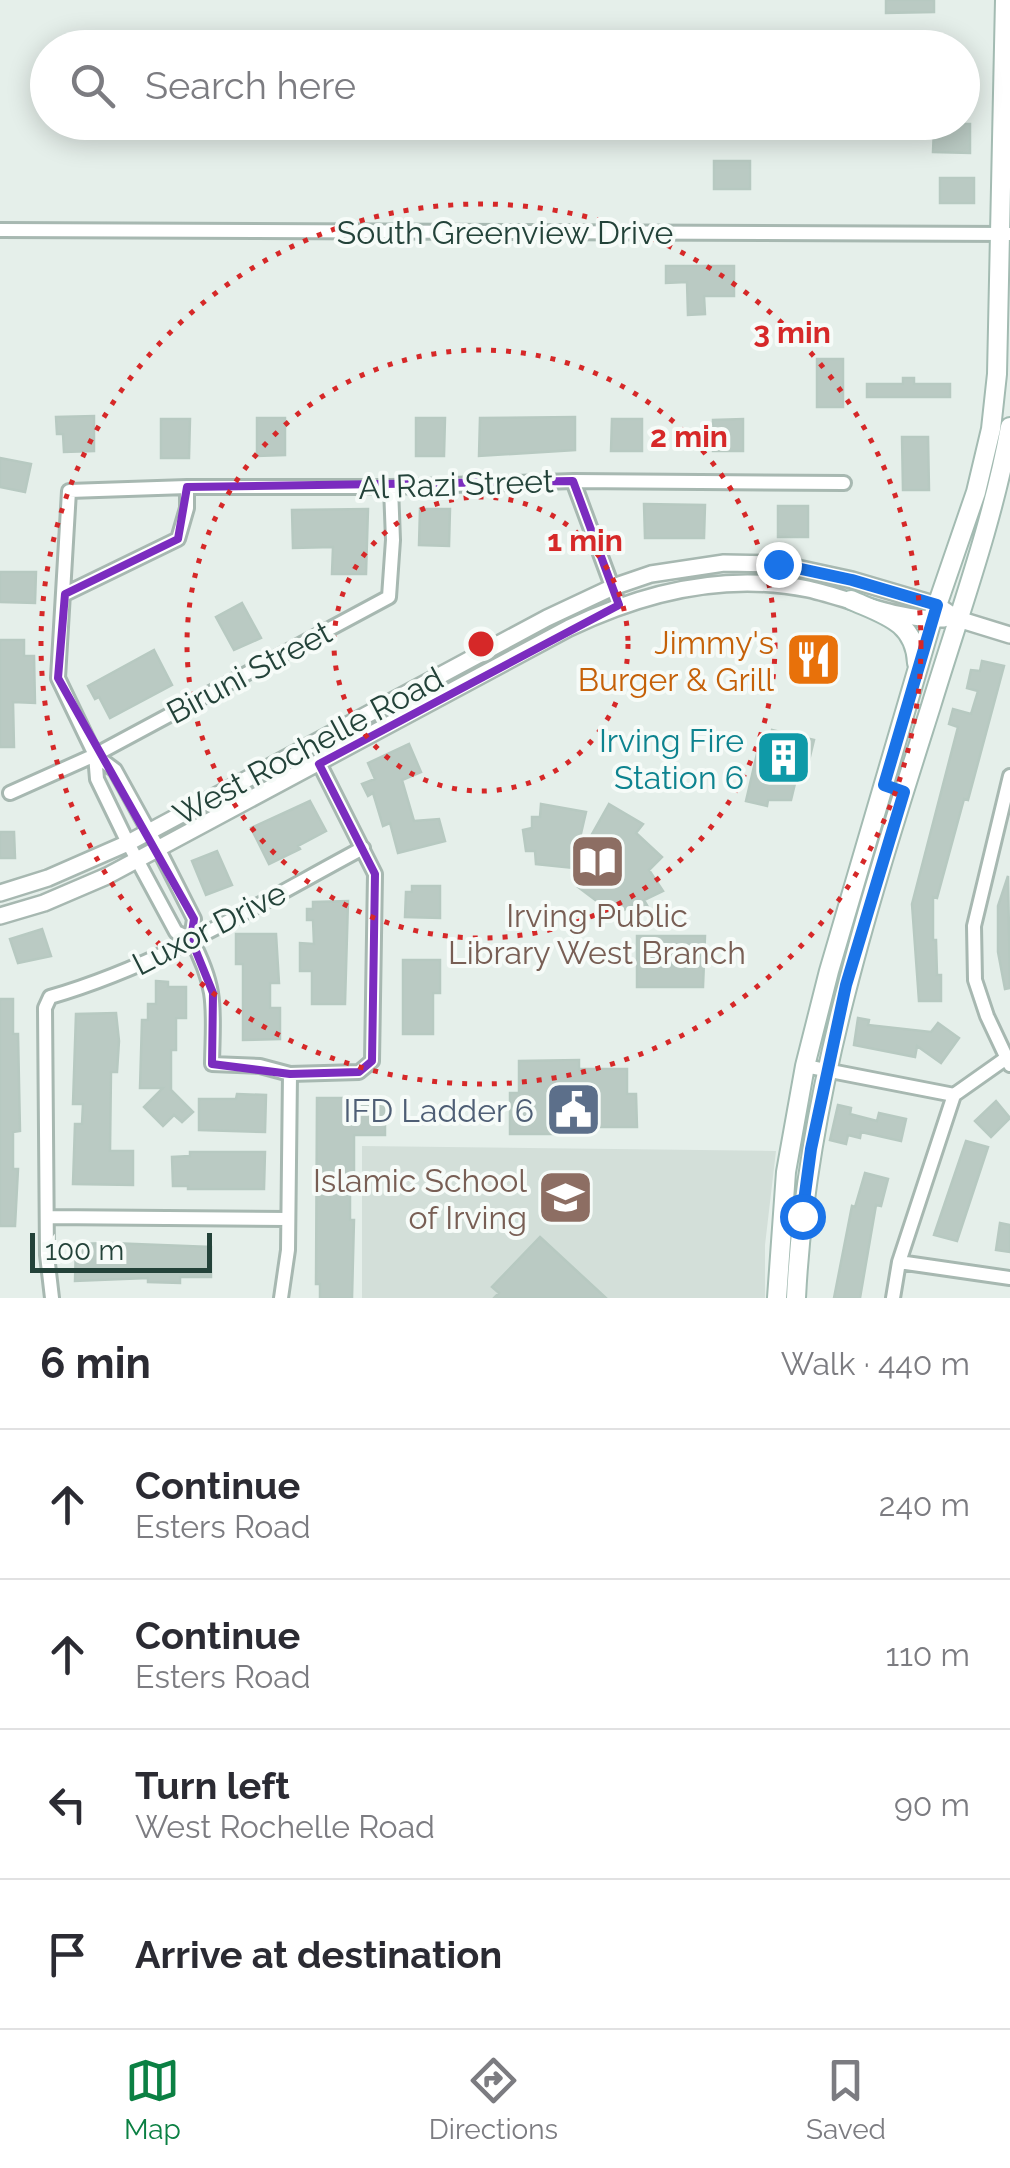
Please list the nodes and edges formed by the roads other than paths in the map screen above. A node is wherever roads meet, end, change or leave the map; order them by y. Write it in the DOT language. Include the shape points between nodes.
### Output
graph roads {
  1 [pos="1005,0"];
  2 [pos="0,230"];
  3 [pos="1005,234"];
  4 [pos="1010,427"];
  5 [pos="574,481"];
  6 [pos="844,483"];
  7 [pos="187,487"];
  8 [pos="392,487"];
  9 [pos="613,587"];
  10 [pos="65,594"];
  11 [pos="851,600"];
  12 [pos="620,605"];
  13 [pos="934,612"];
  14 [pos="958,619"];
  15 [pos="1010,635"];
  16 [pos="918,669"];
  17 [pos="95,755"];
  18 [pos="319,763"];
  19 [pos="1010,776"];
  20 [pos="884,785"];
  21 [pos="904,792"];
  22 [pos="10,794"];
  23 [pos="1005,811"];
  24 [pos="149,832"];
  25 [pos="128,843"];
  26 [pos="158,848"];
  27 [pos="363,848"];
  28 [pos="138,860"];
  29 [pos="0,894"];
  30 [pos="0,916"];
  31 [pos="191,939"];
  32 [pos="1007,1062"];
  33 [pos="805,1066"];
  34 [pos="827,1069"];
  35 [pos="290,1074"];
  36 [pos="954,1096"];
  37 [pos="46,1216"];
  38 [pos="288,1219"];
  39 [pos="899,1262"];
  40 [pos="1010,1278"];
  41 [pos="52,1298"];
  42 [pos="281,1298"];
  43 [pos="776,1298"];
  44 [pos="796,1298"];
  45 [pos="894,1298"];
  1 -- 3 [label="main road"];
  2 -- 3 [label="street, South Greenview Drive"];
  3 -- 13 [label="main road" via="991,430"];
  4 -- 14 [label="main road"];
  5 -- 6 [label="street, Al Razi Street"];
  5 -- 8 [label="street, Al Razi Street"];
  5 -- 9 [label="street"];
  7 -- 8 [label="street, Al Razi Street"];
  7 -- 10 [label="street" via="178,539"];
  7 -- 10 [label="street, Al Razi Street" via="69,491"];
  8 -- 17 [label="street, Biruni Street" via="388,597"];
  9 -- 12 [label="street"];
  9 -- 13 [label="street, West Rochelle Road" via="692,567 778,564 852,580"];
  9 -- 24 [label="street, West Rochelle Road"];
  10 -- 17 [label="street" via="58,678"];
  11 -- 12 [label="street, West Rochelle Road" via="736,582"];
  11 -- 13 [label="street, West Rochelle Road"];
  11 -- 16 [label="main road" via="912,636"];
  12 -- 18 [label="street, West Rochelle Road"];
  13 -- 14 [label="street, West Rochelle Road"];
  13 -- 16 [label="main road"];
  14 -- 15 [label="street, West Rochelle Road"];
  14 -- 21 [label="main road"];
  16 -- 20 [label="main road"];
  17 -- 22 [label="street, Biruni Street"];
  17 -- 24 [label="street" via="115,770"];
  17 -- 25 [label="street" via="96,779"];
  18 -- 26 [label="street, West Rochelle Road"];
  18 -- 27 [label="street"];
  19 -- 23 [label="street"];
  20 -- 21 [label="main road"];
  20 -- 33 [label="main road"];
  21 -- 34 [label="main road"];
  23 -- 32 [label="street" via="974,926 975,980"];
  24 -- 25 [label="street, West Rochelle Road"];
  24 -- 26 [label="street"];
  25 -- 28 [label="street"];
  25 -- 29 [label="street, West Rochelle Road"];
  26 -- 28 [label="street, West Rochelle Road"];
  26 -- 31 [label="street" via="194,919"];
  27 -- 31 [label="street, Luxor Drive"];
  27 -- 35 [label="street" via="375,874 372,1062 359,1072"];
  28 -- 30 [label="street, West Rochelle Road"];
  28 -- 31 [label="street" via="176,932"];
  31 -- 35 [label="street" via="213,994 212,1064"];
  31 -- 37 [label="street, Luxor Drive" via="50,997"];
  32 -- 36 [label="street"];
  33 -- 34 [label="street"];
  33 -- 43 [label="main road" via="786,1172"];
  34 -- 36 [label="street"];
  34 -- 44 [label="main road" via="802,1216"];
  35 -- 38 [label="street"];
  36 -- 39 [label="street"];
  37 -- 38 [label="street"];
  37 -- 41 [label="street"];
  38 -- 42 [label="street"];
  39 -- 40 [label="street"];
  39 -- 45 [label="street"];
}
